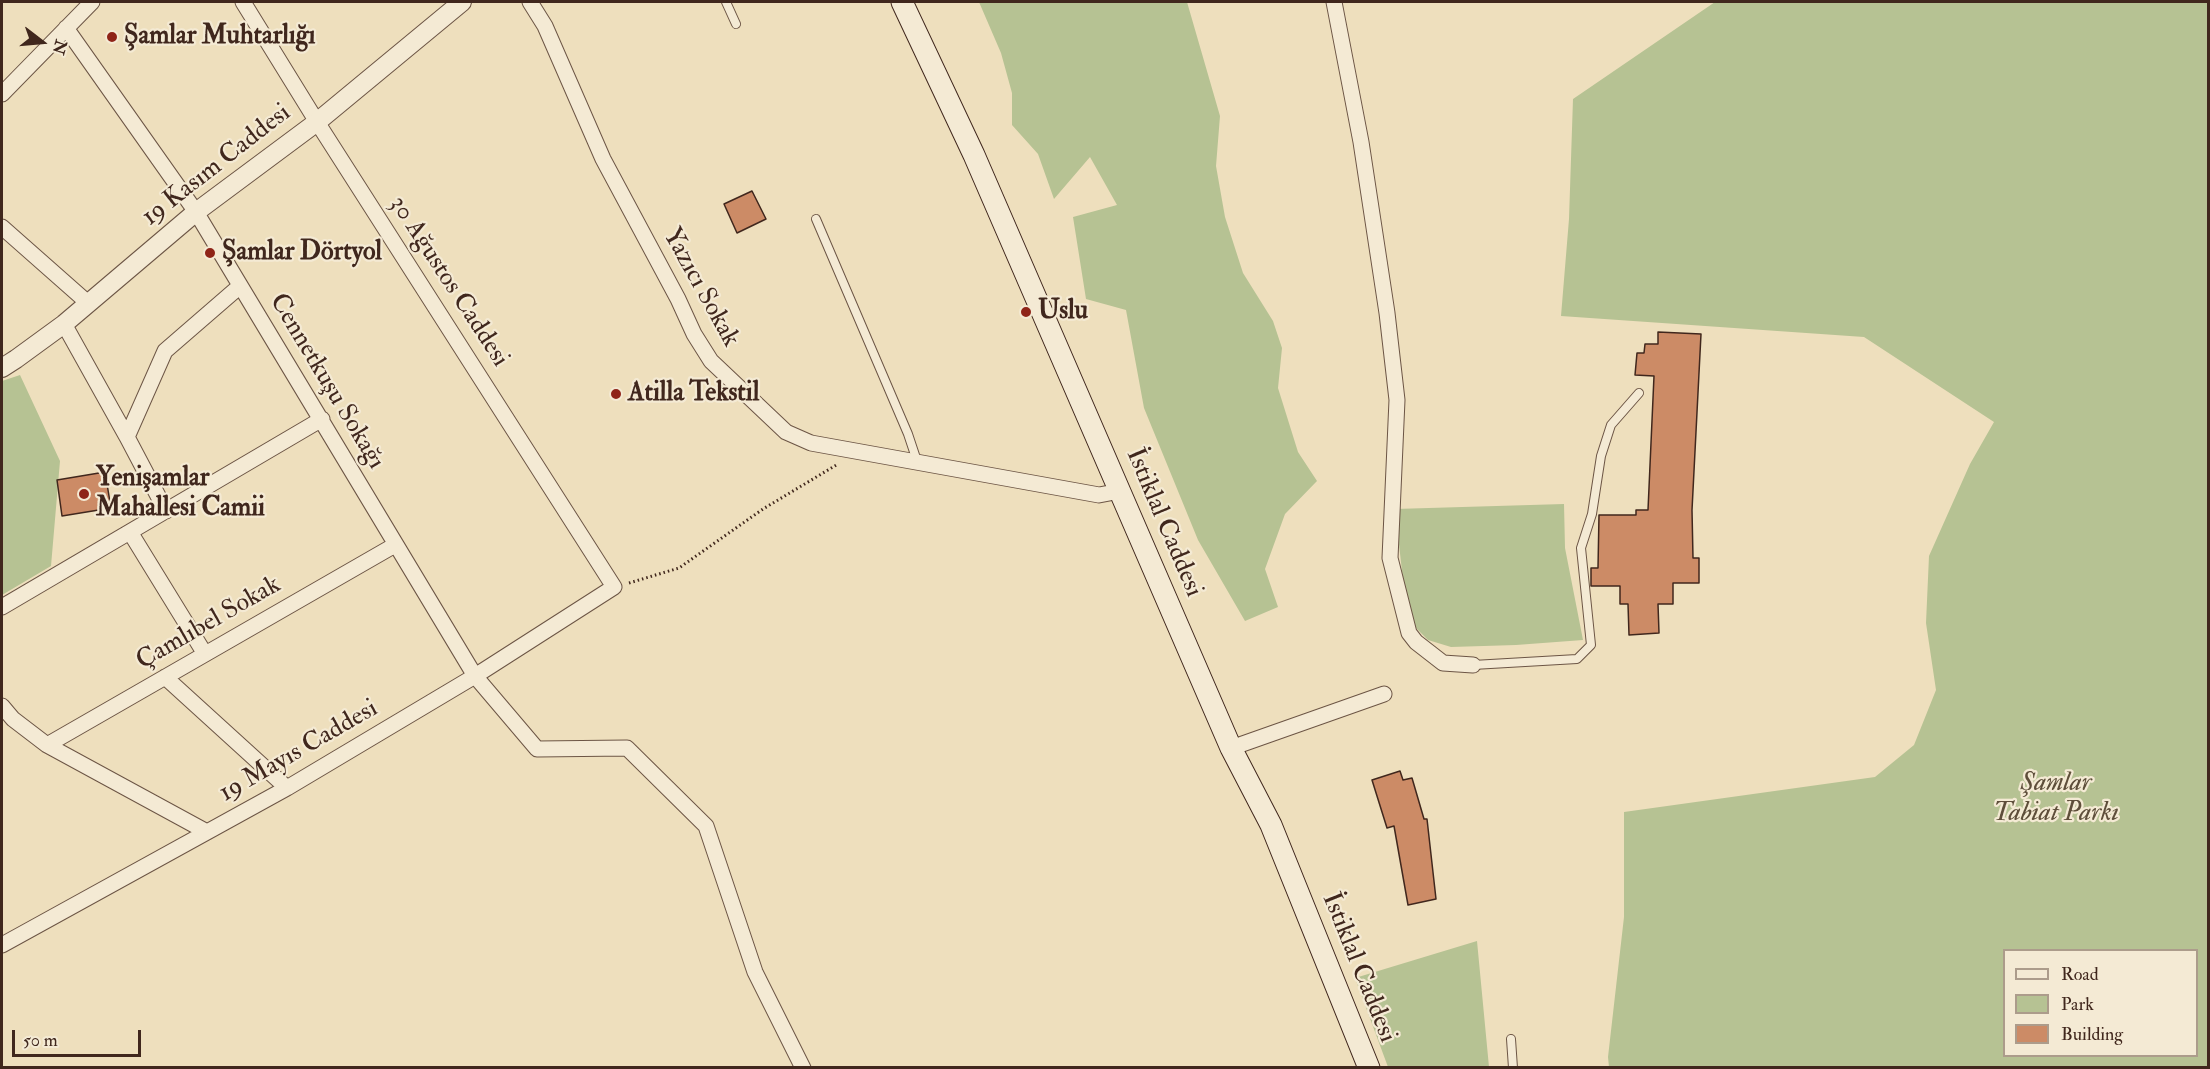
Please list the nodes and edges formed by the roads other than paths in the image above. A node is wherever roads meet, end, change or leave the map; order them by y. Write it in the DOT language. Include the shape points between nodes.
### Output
graph roads {
  1 [pos="92,2"];
  2 [pos="243,2"];
  3 [pos="462,2"];
  4 [pos="530,2"];
  5 [pos="726,2"];
  6 [pos="902,2"];
  7 [pos="1334,2"];
  8 [pos="736,24"];
  9 [pos="66,28"];
  10 [pos="2,94"];
  11 [pos="316,122"];
  12 [pos="196,212"];
  13 [pos="816,219"];
  14 [pos="2,227"];
  15 [pos="240,286"];
  16 [pos="88,303"];
  17 [pos="64,324"];
  18 [pos="2,368"];
  19 [pos="1639,393"];
  20 [pos="322,419"];
  21 [pos="127,437"];
  22 [pos="917,462"];
  23 [pos="1120,491"];
  24 [pos="166,511"];
  25 [pos="130,532"];
  26 [pos="395,545"];
  27 [pos="614,587"];
  28 [pos="2,607"];
  29 [pos="205,654"];
  30 [pos="1473,665"];
  31 [pos="475,676"];
  32 [pos="165,677"];
  33 [pos="1384,694"];
  34 [pos="2,706"];
  35 [pos="47,745"];
  36 [pos="1231,748"];
  37 [pos="287,788"];
  38 [pos="207,832"];
  39 [pos="2,945"];
  40 [pos="1511,1039"];
  41 [pos="803,1068"];
  42 [pos="1369,1068"];
  43 [pos="1513,1068"];
  1 -- 9 [label="street"];
  2 -- 11 [label="street, 30 Ağustos Caddesi"];
  3 -- 11 [label="street, 19 Kasım Caddesi"];
  4 -- 22 [label="street, Yazıcı Sokak" via="545,26 603,159 711,361 786,432 811,443"];
  5 -- 8 [label="lane"];
  6 -- 23 [label="main road, İstiklal Caddesi" via="974,155"];
  7 -- 30 [label="street" via="1361,142 1397,400 1390,558 1409,633 1443,663"];
  9 -- 10 [label="street"];
  9 -- 12 [label="street, Cennetkuşu Sokağı"];
  11 -- 12 [label="street, 19 Kasım Caddesi"];
  11 -- 27 [label="street, 30 Ağustos Caddesi"];
  12 -- 15 [label="street, Cennetkuşu Sokağı"];
  12 -- 16 [label="street, 19 Kasım Caddesi"];
  13 -- 22 [label="lane"];
  14 -- 16 [label="street"];
  15 -- 20 [label="street, Cennetkuşu Sokağı"];
  15 -- 21 [label="street" via="165,351"];
  16 -- 17 [label="street, 19 Kasım Caddesi"];
  17 -- 18 [label="street, 19 Kasım Caddesi"];
  17 -- 21 [label="street"];
  19 -- 30 [label="lane" via="1611,425 1581,548 1590,645 1577,659"];
  20 -- 24 [label="street"];
  20 -- 26 [label="street, Cennetkuşu Sokağı"];
  21 -- 24 [label="street"];
  22 -- 23 [label="street, Yazıcı Sokak" via="1099,495"];
  23 -- 36 [label="main road, İstiklal Caddesi"];
  24 -- 25 [label="street"];
  25 -- 28 [label="street"];
  25 -- 29 [label="street"];
  26 -- 29 [label="street, Çamlıbel Sokak"];
  26 -- 31 [label="street, Cennetkuşu Sokağı"];
  27 -- 31 [label="street, 19 Mayıs Caddesi"];
  29 -- 32 [label="street, Çamlıbel Sokak"];
  31 -- 37 [label="street, 19 Mayıs Caddesi"];
  31 -- 41 [label="street, Cennetkuşu Sokağı" via="537,749 627,748 706,825 755,972"];
  32 -- 35 [label="street, Çamlıbel Sokak"];
  32 -- 37 [label="street"];
  33 -- 36 [label="street"];
  34 -- 35 [label="street" via="13,720"];
  35 -- 38 [label="street"];
  36 -- 42 [label="main road, İstiklal Caddesi" via="1271,825"];
  37 -- 38 [label="street, 19 Mayıs Caddesi"];
  38 -- 39 [label="street, 19 Mayıs Caddesi"];
  40 -- 43 [label="lane"];
}
